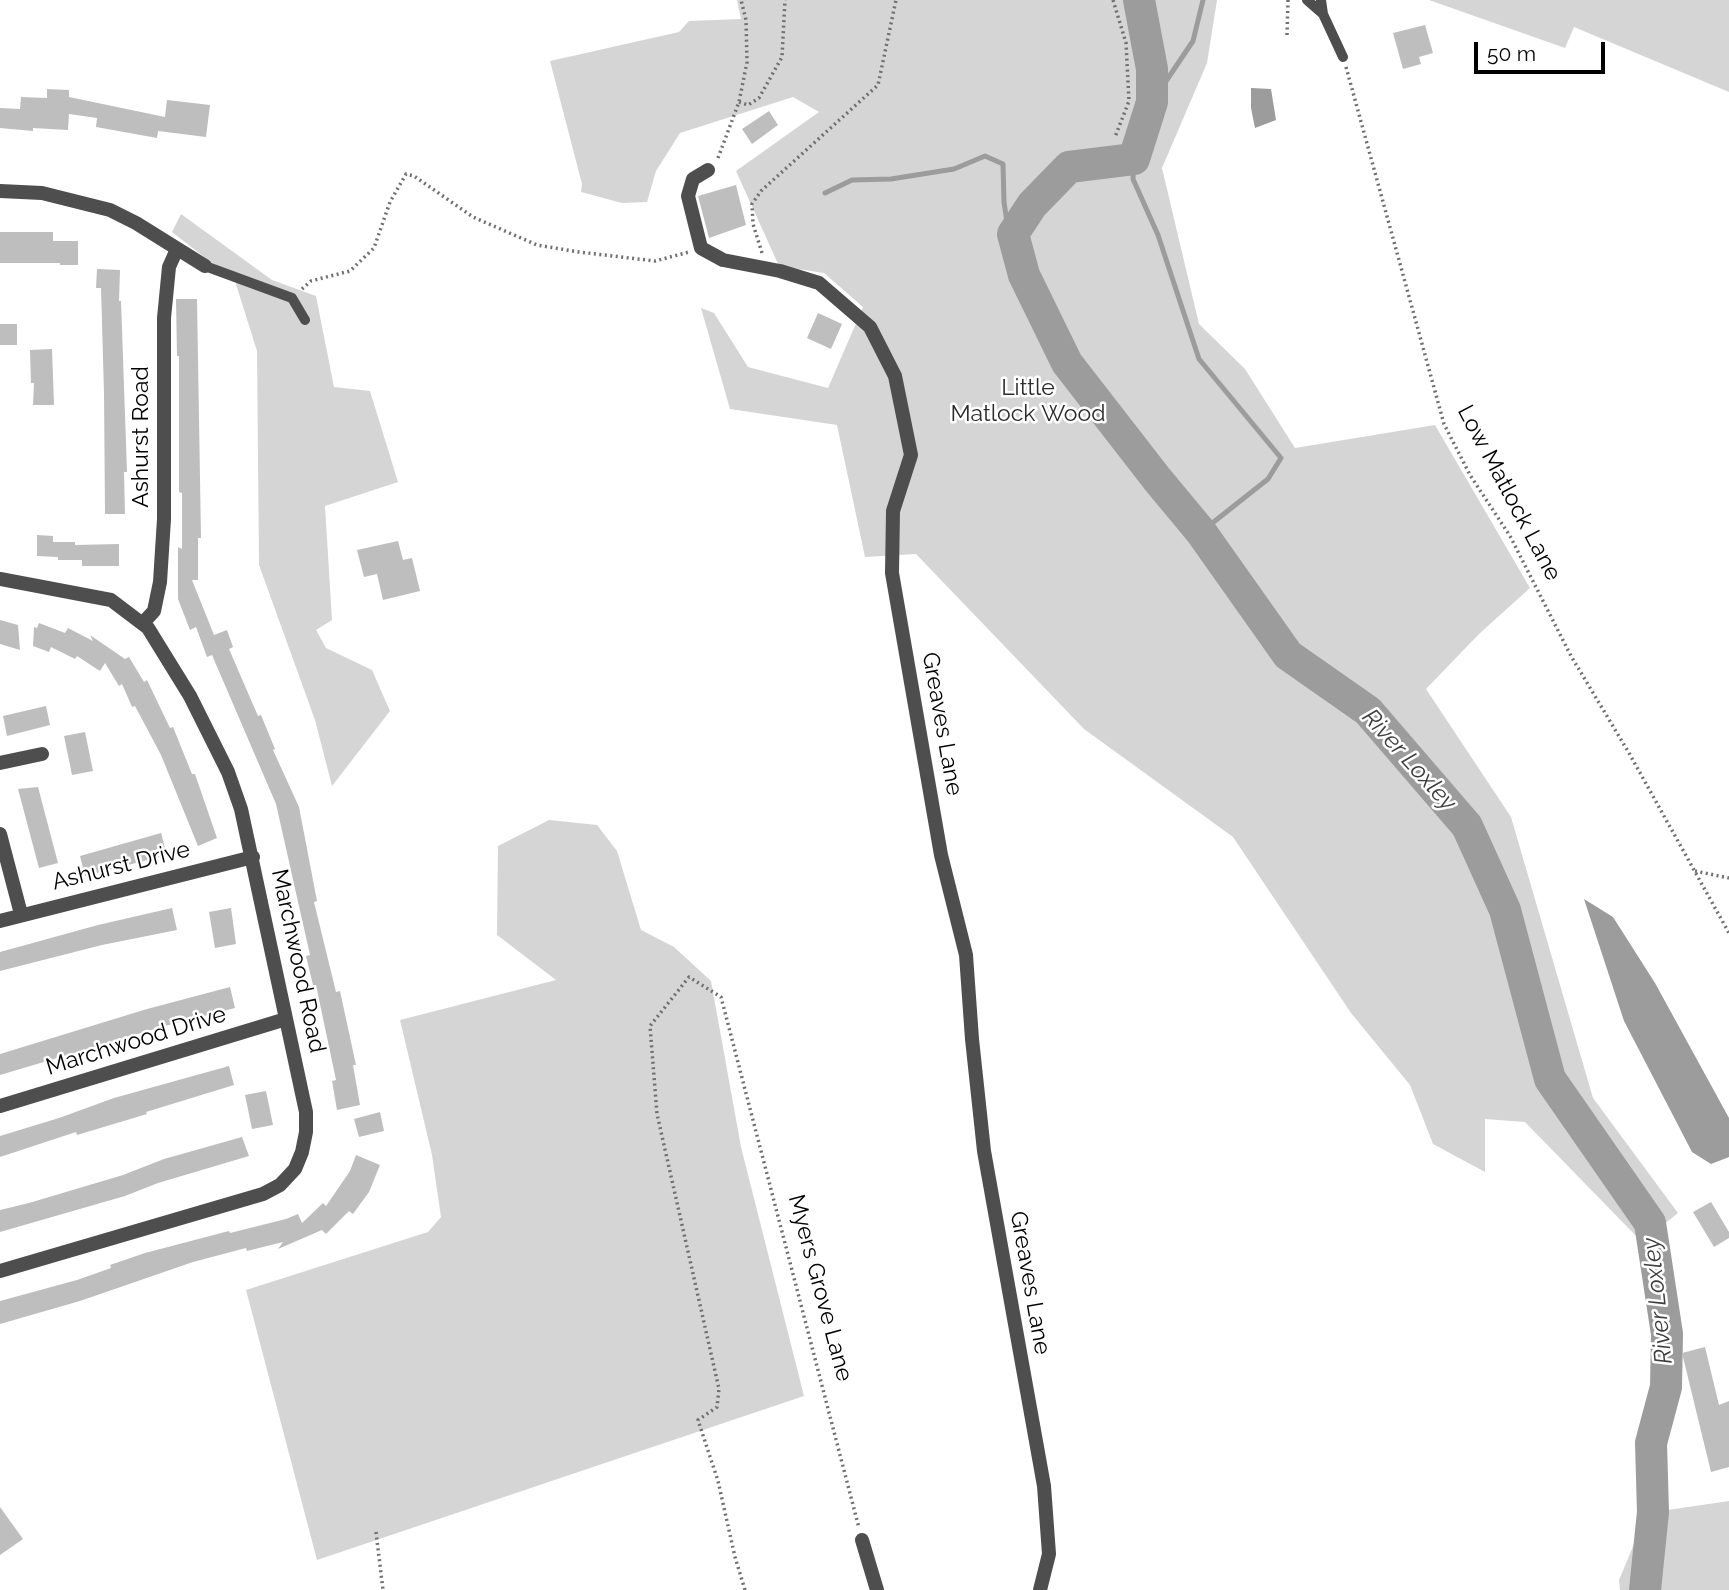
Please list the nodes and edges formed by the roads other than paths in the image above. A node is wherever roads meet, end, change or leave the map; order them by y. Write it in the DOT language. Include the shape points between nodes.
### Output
graph roads {
  1 [pos="1307,0"];
  2 [pos="1321,0"];
  3 [pos="1323,14"];
  4 [pos="1343,57"];
  5 [pos="708,170"];
  6 [pos="0,191"];
  7 [pos="177,249"];
  8 [pos="205,266"];
  9 [pos="305,320"];
  10 [pos="0,579"];
  11 [pos="143,623"];
  12 [pos="42,754"];
  13 [pos="0,763"];
  14 [pos="0,834"];
  15 [pos="253,857"];
  16 [pos="21,915"];
  17 [pos="0,921"];
  18 [pos="286,1019"];
  19 [pos="0,1106"];
  20 [pos="0,1271"];
  21 [pos="862,1540"];
  22 [pos="877,1590"];
  23 [pos="1040,1590"];
  1 -- 3 [label="lane"];
  2 -- 3 [label="lane"];
  3 -- 4 [label="lane"];
  5 -- 23 [label="street, Greaves Lane" via="693,178 688,196 701,248 723,260 819,283 870,327 895,376 911,455 893,511 892,573 941,855 966,955 984,1151 1044,1486 1049,1553"];
  6 -- 7 [label="street" via="42,193 110,210"];
  7 -- 8 [label="street"];
  7 -- 11 [label="street, Ashurst Road" via="169,267 163,318 160,582 154,611"];
  8 -- 9 [label="lane" via="292,298"];
  10 -- 11 [label="street, Marchwood Road" via="111,600"];
  11 -- 15 [label="street, Marchwood Road" via="168,656 209,729 241,809"];
  12 -- 13 [label="street"];
  14 -- 16 [label="street"];
  15 -- 16 [label="street, Ashurst Drive"];
  15 -- 18 [label="street, Marchwood Road"];
  16 -- 17 [label="street, Ashurst Drive"];
  18 -- 19 [label="street, Marchwood Drive"];
  18 -- 20 [label="street, Marchwood Road" via="306,1132 295,1169 280,1185 263,1194"];
  21 -- 22 [label="street"];
}
